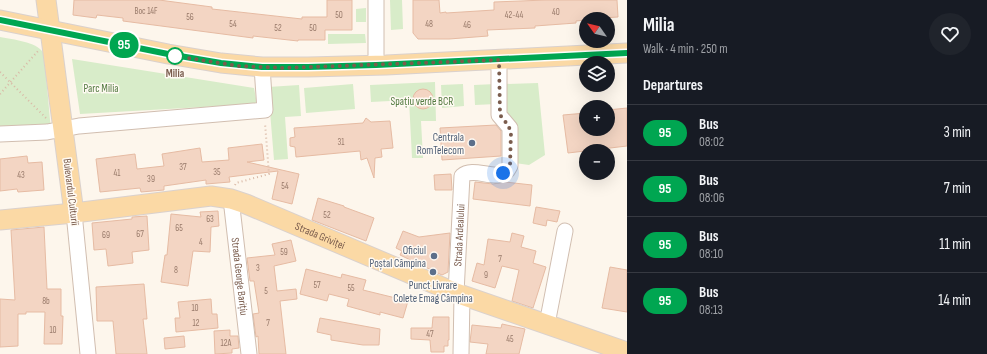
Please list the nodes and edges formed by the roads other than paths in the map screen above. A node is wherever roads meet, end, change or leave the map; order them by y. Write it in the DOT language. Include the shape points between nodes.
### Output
graph roads {
  1 [pos="46,0"];
  2 [pos="376,0"];
  3 [pos="0,20"];
  4 [pos="49,30"];
  5 [pos="627,53"];
  6 [pos="499,60"];
  7 [pos="376,65"];
  8 [pos="262,67"];
  9 [pos="57,126"];
  10 [pos="0,134"];
  11 [pos="231,199"];
  12 [pos="74,213"];
  13 [pos="0,220"];
  14 [pos="565,231"];
  15 [pos="459,294"];
  16 [pos="547,324"];
  17 [pos="627,352"];
  18 [pos="88,354"];
  19 [pos="249,354"];
  20 [pos="461,354"];
  1 -- 4 [label="main road, Bulevardul Culturii"];
  2 -- 7 [label="street"];
  3 -- 4 [label="main road"];
  4 -- 8 [label="main road" via="168,54"];
  4 -- 9 [label="main road, Bulevardul Culturii"];
  5 -- 6 [label="main road"];
  6 -- 7 [label="main road"];
  6 -- 15 [label="street, Strada Ardealului" via="500,115 510,128 510,166 507,171 497,175 470,172 462,176"];
  7 -- 8 [label="main road"];
  8 -- 9 [label="street" via="264,110"];
  9 -- 10 [label="street" via="47,132"];
  9 -- 12 [label="main road, Bulevardul Culturii"];
  11 -- 12 [label="main road, Strada Griviței" via="211,196"];
  11 -- 15 [label="main road, Strada Griviței"];
  11 -- 19 [label="street, Strada George Barițiu"];
  12 -- 13 [label="main road, Strada Griviței"];
  12 -- 18 [label="street, Bulevardul Culturii"];
  14 -- 16 [label="street"];
  15 -- 16 [label="main road, Strada Griviței"];
  15 -- 20 [label="street, Strada Ardealului"];
  16 -- 17 [label="main road, Strada Griviței"];
}
